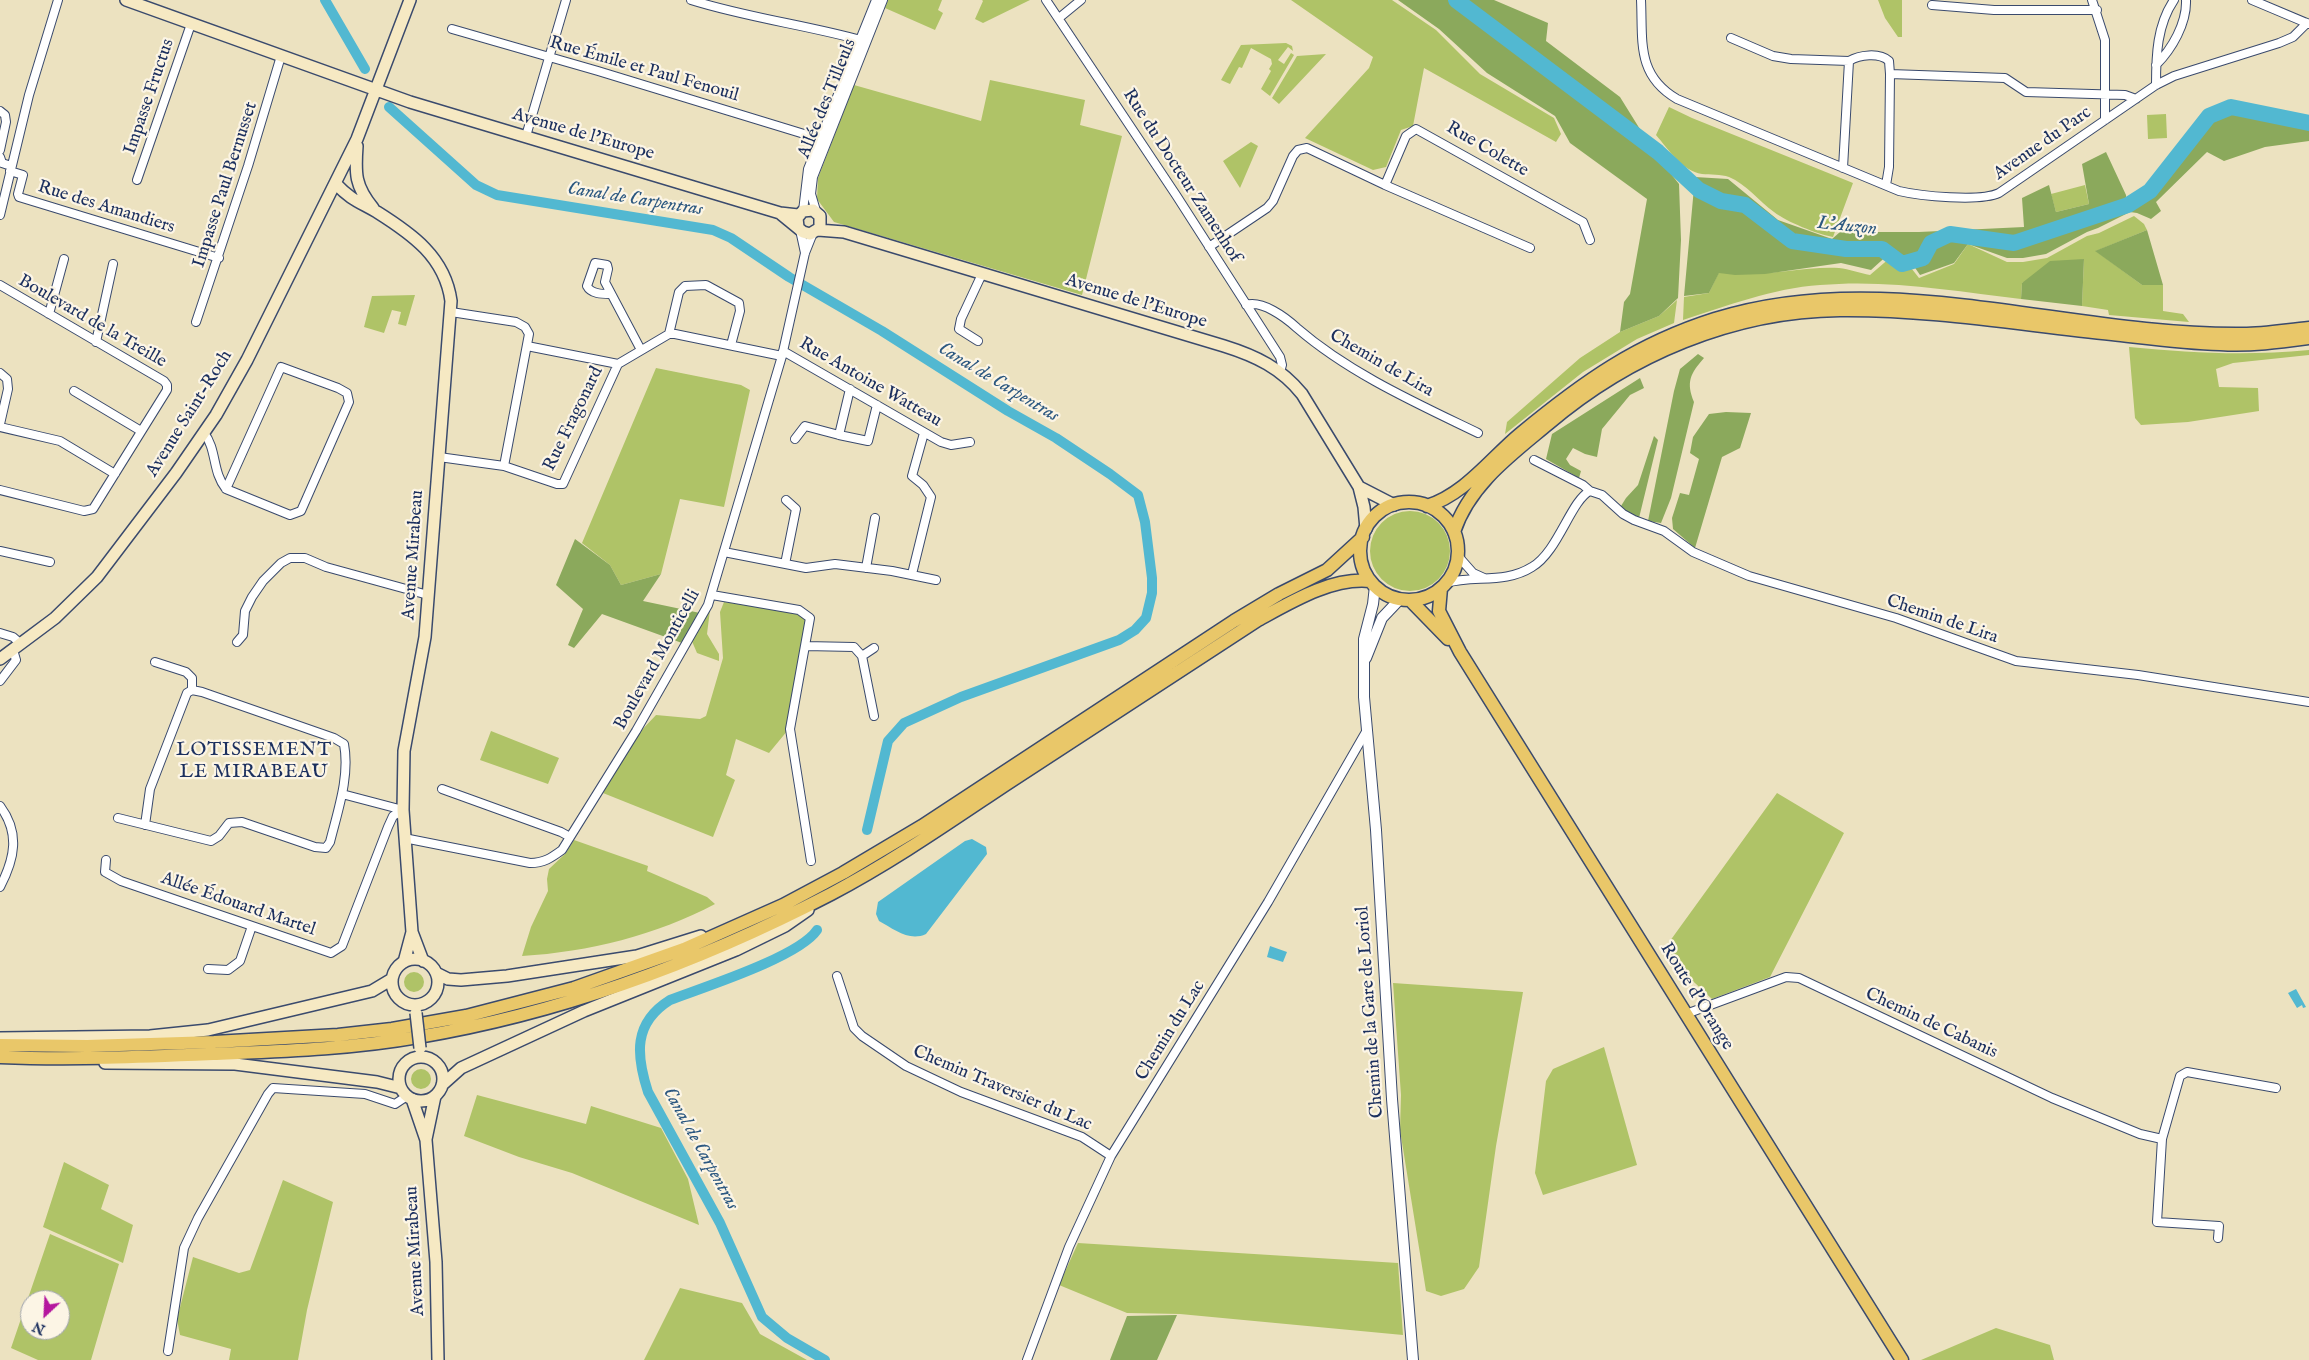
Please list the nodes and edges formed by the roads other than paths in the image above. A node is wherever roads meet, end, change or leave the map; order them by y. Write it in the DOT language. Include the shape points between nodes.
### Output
graph roads {
  1 [pos="58,0"];
  2 [pos="126,0"];
  3 [pos="410,0"];
  4 [pos="566,0"];
  5 [pos="691,0"];
  6 [pos="876,0"];
  7 [pos="883,0"];
  8 [pos="1046,0"];
  9 [pos="1081,0"];
  10 [pos="1641,0"];
  11 [pos="1994,0"];
  12 [pos="2092,0"];
  13 [pos="2174,0"];
  14 [pos="2186,0"];
  15 [pos="2252,0"];
  16 [pos="1932,5"];
  17 [pos="1994,10"];
  18 [pos="2097,10"];
  19 [pos="1059,18"];
  20 [pos="191,24"];
  21 [pos="2308,24"];
  22 [pos="452,29"];
  23 [pos="1730,38"];
  24 [pos="863,41"];
  25 [pos="281,56"];
  26 [pos="548,57"];
  27 [pos="1849,61"];
  28 [pos="2156,66"];
  29 [pos="1890,74"];
  30 [pos="2156,85"];
  31 [pos="376,91"];
  32 [pos="2104,95"];
  33 [pos="2136,98"];
  34 [pos="0,111"];
  35 [pos="2105,120"];
  36 [pos="526,136"];
  37 [pos="358,139"];
  38 [pos="824,139"];
  39 [pos="0,150"];
  40 [pos="0,156"];
  41 [pos="1843,168"];
  42 [pos="11,169"];
  43 [pos="137,180"];
  44 [pos="336,184"];
  45 [pos="1385,185"];
  46 [pos="1886,185"];
  47 [pos="356,195"];
  48 [pos="323,208"];
  49 [pos="0,215"];
  50 [pos="800,221"];
  51 [pos="817,223"];
  52 [pos="1590,240"];
  53 [pos="1209,247"];
  54 [pos="1530,248"];
  55 [pos="805,253"];
  56 [pos="219,258"];
  57 [pos="64,259"];
  58 [pos="113,264"];
  59 [pos="982,274"];
  60 [pos="0,285"];
  61 [pos="610,294"];
  62 [pos="1246,305"];
  63 [pos="451,312"];
  64 [pos="49,314"];
  65 [pos="196,322"];
  66 [pos="2309,328"];
  67 [pos="669,334"];
  68 [pos="2309,338"];
  69 [pos="978,340"];
  70 [pos="96,342"];
  71 [pos="731,345"];
  72 [pos="527,346"];
  73 [pos="642,350"];
  74 [pos="783,353"];
  75 [pos="618,364"];
  76 [pos="1280,372"];
  77 [pos="0,373"];
  78 [pos="850,389"];
  79 [pos="74,391"];
  80 [pos="878,405"];
  81 [pos="0,425"];
  82 [pos="141,431"];
  83 [pos="204,433"];
  84 [pos="924,433"];
  85 [pos="1478,433"];
  86 [pos="839,435"];
  87 [pos="795,439"];
  88 [pos="970,442"];
  89 [pos="439,457"];
  90 [pos="1534,460"];
  91 [pos="504,466"];
  92 [pos="116,474"];
  93 [pos="1359,487"];
  94 [pos="226,489"];
  95 [pos="0,490"];
  96 [pos="1590,491"];
  97 [pos="786,500"];
  98 [pos="1394,505"];
  99 [pos="1427,506"];
  100 [pos="875,518"];
  101 [pos="1454,532"];
  102 [pos="1361,537"];
  103 [pos="0,551"];
  104 [pos="724,552"];
  105 [pos="1458,556"];
  106 [pos="50,562"];
  107 [pos="785,564"];
  108 [pos="866,568"];
  109 [pos="912,574"];
  110 [pos="1486,578"];
  111 [pos="936,580"];
  112 [pos="1373,583"];
  113 [pos="1444,586"];
  114 [pos="712,595"];
  115 [pos="428,596"];
  116 [pos="1405,599"];
  117 [pos="0,633"];
  118 [pos="238,642"];
  119 [pos="805,646"];
  120 [pos="17,647"];
  121 [pos="874,648"];
  122 [pos="1460,652"];
  123 [pos="862,656"];
  124 [pos="0,659"];
  125 [pos="155,662"];
  126 [pos="1364,662"];
  127 [pos="0,681"];
  128 [pos="192,690"];
  129 [pos="2309,702"];
  130 [pos="874,716"];
  131 [pos="1367,730"];
  132 [pos="442,789"];
  133 [pos="342,794"];
  134 [pos="0,806"];
  135 [pos="403,810"];
  136 [pos="118,818"];
  137 [pos="145,825"];
  138 [pos="570,837"];
  139 [pos="404,838"];
  140 [pos="106,860"];
  141 [pos="811,861"];
  142 [pos="0,887"];
  143 [pos="830,894"];
  144 [pos="741,924"];
  145 [pos="252,926"];
  146 [pos="412,932"];
  147 [pos="423,961"];
  148 [pos="404,962"];
  149 [pos="208,969"];
  150 [pos="436,973"];
  151 [pos="837,976"];
  152 [pos="392,979"];
  153 [pos="416,1009"];
  154 [pos="1686,1014"];
  155 [pos="0,1038"];
  156 [pos="0,1045"];
  157 [pos="420,1052"];
  158 [pos="0,1057"];
  159 [pos="23,1058"];
  160 [pos="442,1085"];
  161 [pos="2276,1088"];
  162 [pos="407,1095"];
  163 [pos="435,1096"];
  164 [pos="2162,1139"];
  165 [pos="426,1140"];
  166 [pos="1110,1156"];
  167 [pos="2218,1238"];
  168 [pos="168,1351"];
  169 [pos="438,1360"];
  170 [pos="1027,1360"];
  171 [pos="1413,1360"];
  172 [pos="1902,1360"];
  1 -- 42 [label="street"];
  2 -- 20 [label="main road, Avenue de l'Europe"];
  3 -- 31 [label="main road, Avenue Saint-Roch"];
  4 -- 26 [label="street"];
  5 -- 24 [label="street"];
  6 -- 24 [label="street, Allée des Tilleuls"];
  7 -- 24 [label="street, Allée des Tilleuls"];
  8 -- 19 [label="street, Rue du Docteur Zamenhof"];
  9 -- 19 [label="street"];
  10 -- 41 [label="street, Avenue du Parc" via="1642,50 1648,69 1667,93"];
  11 -- 17 [label="street"];
  12 -- 18 [label="street"];
  13 -- 28 [label="street" via="2165,13"];
  14 -- 28 [label="street" via="2183,22"];
  15 -- 21 [label="street"];
  16 -- 17 [label="street"];
  17 -- 18 [label="street"];
  18 -- 32 [label="street" via="2105,40"];
  19 -- 53 [label="street, Rue du Docteur Zamenhof"];
  20 -- 25 [label="main road, Avenue de l'Europe"];
  20 -- 43 [label="street, Impasse Fructus"];
  21 -- 30 [label="street, Avenue du Parc" via="2279,44 2174,76"];
  22 -- 26 [label="street, Rue Émile et Paul Fenouil"];
  23 -- 27 [label="street" via="1773,56"];
  24 -- 38 [label="street, Allée des Tilleuls"];
  25 -- 31 [label="main road, Avenue de l'Europe"];
  25 -- 56 [label="street, Impasse Paul Bernusset"];
  26 -- 36 [label="street"];
  26 -- 38 [label="street, Rue Émile et Paul Fenouil"];
  27 -- 29 [label="street" via="1857,56 1883,56 1889,60"];
  27 -- 41 [label="street"];
  28 -- 30 [label="street"];
  29 -- 32 [label="street" via="2005,78 2026,92"];
  29 -- 46 [label="street"];
  30 -- 33 [label="street, Avenue du Parc"];
  31 -- 36 [label="main road, Avenue de l'Europe"];
  31 -- 37 [label="main road, Avenue Saint-Roch"];
  32 -- 33 [label="street"];
  32 -- 35 [label="street"];
  33 -- 35 [label="street, Avenue du Parc"];
  34 -- 39 [label="street" via="6,122"];
  35 -- 46 [label="street, Avenue du Parc" via="1993,196 1916,194"];
  36 -- 50 [label="main road, Avenue de l'Europe"];
  37 -- 44 [label="main road, Avenue Saint-Roch"];
  37 -- 47 [label="main road"];
  38 -- 50 [label="street, Allée des Tilleuls" via="808,169"];
  38 -- 51 [label="street, Allée des Tilleuls" via="810,189"];
  40 -- 42 [label="street"];
  41 -- 46 [label="street, Avenue du Parc"];
  42 -- 49 [label="street"];
  42 -- 56 [label="street, Rue des Amandiers" via="23,175 19,197"];
  44 -- 47 [label="main road, Avenue Mirabeau"];
  44 -- 48 [label="main road, Avenue Saint-Roch"];
  45 -- 52 [label="street, Rue Colette" via="1406,136 1416,129 1583,222"];
  45 -- 53 [label="street" via="1320,153 1307,148 1298,150 1267,208"];
  45 -- 54 [label="street"];
  47 -- 48 [label="main road" via="333,201"];
  47 -- 63 [label="main road, Avenue Mirabeau" via="422,244 434,257 446,279"];
  48 -- 83 [label="main road, Avenue Saint-Roch" via="243,366"];
  50 -- 51 [label="main road" via="806,234"];
  50 -- 51 [label="main road" via="810,209"];
  50 -- 55 [label="street, Boulevard Monticelli"];
  51 -- 55 [label="street, Boulevard Monticelli"];
  51 -- 59 [label="main road, Avenue de l'Europe"];
  53 -- 62 [label="street, Rue du Docteur Zamenhof"];
  55 -- 74 [label="street, Boulevard Monticelli"];
  56 -- 65 [label="street, Impasse Paul Bernusset"];
  57 -- 64 [label="street"];
  58 -- 70 [label="street"];
  59 -- 69 [label="street" via="959,329"];
  59 -- 76 [label="main road, Avenue de l'Europe" via="1244,352 1269,363"];
  60 -- 64 [label="street, Boulevard de la Treille"];
  61 -- 61 [label="street" via="588,289 595,263 607,265 605,282"];
  61 -- 73 [label="street"];
  62 -- 76 [label="street, Rue du Docteur Zamenhof" via="1280,357"];
  62 -- 85 [label="street, Chemin de Lira" via="1258,304 1290,322 1330,355"];
  63 -- 72 [label="street" via="516,322 529,334"];
  63 -- 89 [label="main road, Avenue Mirabeau"];
  64 -- 70 [label="street, Boulevard de la Treille"];
  66 -- 99 [label="main road" via="2244,334 2183,331 1873,298 1802,302 1755,309 1667,337 1612,364 1517,436 1461,488"];
  67 -- 71 [label="street, Rue Antoine Watteau"];
  67 -- 71 [label="street" via="679,292 684,286 706,285 739,303"];
  67 -- 73 [label="street"];
  68 -- 101 [label="main road" via="2222,345 1882,311 1798,313 1746,323 1683,341 1650,355 1600,384 1559,415 1484,482 1466,502"];
  70 -- 82 [label="street, Boulevard de la Treille" via="167,385"];
  71 -- 74 [label="street, Rue Antoine Watteau"];
  72 -- 75 [label="street"];
  72 -- 91 [label="street"];
  73 -- 75 [label="street"];
  74 -- 78 [label="street, Rue Antoine Watteau"];
  74 -- 104 [label="street, Boulevard Monticelli"];
  75 -- 91 [label="street, Rue Fragonard" via="563,484"];
  76 -- 93 [label="main road, Avenue de l'Europe" via="1302,394"];
  77 -- 81 [label="street" via="7,380 8,389"];
  78 -- 80 [label="street, Rue Antoine Watteau"];
  78 -- 86 [label="street"];
  79 -- 82 [label="street"];
  80 -- 84 [label="street, Rue Antoine Watteau"];
  80 -- 86 [label="street" via="868,441"];
  81 -- 92 [label="street" via="60,441"];
  82 -- 92 [label="street, Boulevard de la Treille"];
  83 -- 94 [label="street" via="210,442 217,473"];
  83 -- 120 [label="main road, Avenue Saint-Roch" via="97,577 55,618"];
  84 -- 88 [label="street, Rue Antoine Watteau" via="951,445"];
  84 -- 109 [label="street" via="912,476 931,497"];
  86 -- 87 [label="street" via="805,426"];
  89 -- 91 [label="street, Rue Fragonard"];
  89 -- 115 [label="main road, Avenue Mirabeau"];
  90 -- 96 [label="street, Chemin de Lira"];
  92 -- 95 [label="street, Boulevard de la Treille" via="89,511"];
  93 -- 98 [label="main road"];
  93 -- 102 [label="main road, Avenue de l'Europe" via="1364,507"];
  94 -- 94 [label="street" via="290,515 300,511 349,402 347,394 281,367"];
  96 -- 110 [label="street" via="1582,497 1554,544 1535,566 1510,578"];
  96 -- 129 [label="street, Chemin de Lira" via="1602,495 1634,520 1664,531 1693,552 1749,576 1896,618 2016,660"];
  97 -- 107 [label="street" via="796,509"];
  98 -- 99 [label="main road"];
  98 -- 102 [label="main road" via="1373,518"];
  99 -- 101 [label="main road" via="1443,516"];
  100 -- 108 [label="street"];
  101 -- 105 [label="main road"];
  102 -- 112 [label="main road" via="1362,564"];
  102 -- 144 [label="main road" via="1327,570 1234,621 881,852 784,905"];
  103 -- 106 [label="street"];
  104 -- 107 [label="street"];
  104 -- 114 [label="street, Boulevard Monticelli"];
  105 -- 110 [label="street" via="1473,573"];
  105 -- 113 [label="main road" via="1452,575"];
  107 -- 108 [label="street" via="806,568 835,564"];
  108 -- 109 [label="street"];
  109 -- 111 [label="street"];
  110 -- 113 [label="street"];
  112 -- 116 [label="main road" via="1382,592"];
  112 -- 126 [label="street, Chemin de la Gare de Loriol" via="1373,604 1364,639"];
  112 -- 143 [label="main road" via="1353,581 1322,589 1258,620 906,850"];
  113 -- 116 [label="main road" via="1422,598"];
  113 -- 122 [label="main road, Route d'Orange" via="1439,610"];
  114 -- 119 [label="street" via="799,610 810,618"];
  114 -- 138 [label="street, Boulevard Monticelli" via="636,731"];
  115 -- 118 [label="street" via="305,558 290,558 263,581 252,596 245,611 243,635"];
  115 -- 135 [label="main road, Avenue Mirabeau" via="423,653 404,751"];
  116 -- 122 [label="main road, Route d'Orange"];
  116 -- 126 [label="street, Chemin de la Gare de Loriol" via="1382,618"];
  117 -- 120 [label="street" via="13,637"];
  119 -- 123 [label="street" via="854,647"];
  119 -- 141 [label="street" via="790,729"];
  120 -- 124 [label="main road, Avenue Saint-Roch"];
  120 -- 127 [label="street" via="16,660"];
  121 -- 123 [label="street"];
  122 -- 154 [label="main road, Route d'Orange"];
  123 -- 130 [label="street"];
  125 -- 128 [label="street" via="186,672 192,678"];
  126 -- 131 [label="street, Chemin de la Gare de Loriol"];
  128 -- 133 [label="street" via="344,744"];
  128 -- 137 [label="street" via="150,788"];
  131 -- 166 [label="street, Chemin du Lac" via="1268,902"];
  131 -- 171 [label="street, Chemin de la Gare de Loriol"];
  132 -- 138 [label="street"];
  133 -- 135 [label="street"];
  133 -- 137 [label="street" via="326,848 242,822 229,824 211,841"];
  134 -- 142 [label="street" via="13,828 14,846"];
  135 -- 139 [label="main road, Avenue Mirabeau"];
  135 -- 145 [label="street, Allée Édouard Martel" via="393,816 388,827 342,946 331,953"];
  136 -- 137 [label="street"];
  138 -- 139 [label="street, Boulevard Monticelli" via="562,850 540,863"];
  139 -- 146 [label="main road, Avenue Mirabeau"];
  140 -- 145 [label="street, Allée Édouard Martel" via="105,872 121,881"];
  143 -- 159 [label="main road" via="726,944 630,980 529,1012 418,1037 293,1050"];
  143 -- 160 [label="main road" via="777,930 566,1019 461,1068"];
  144 -- 150 [label="main road" via="637,956 606,962 461,980"];
  144 -- 156 [label="main road" via="684,949 574,988 466,1016 392,1029 214,1042"];
  145 -- 149 [label="street" via="240,961 228,970"];
  146 -- 147 [label="main road"];
  146 -- 148 [label="main road"];
  147 -- 148 [label="main road"];
  147 -- 150 [label="main road"];
  148 -- 152 [label="main road" via="398,966"];
  150 -- 153 [label="main road" via="438,986 433,997"];
  151 -- 166 [label="street, Chemin Traversier du Lac" via="854,1028 906,1066 961,1092 1082,1137"];
  152 -- 153 [label="main road" via="398,998"];
  152 -- 155 [label="main road" via="372,991 208,1030 150,1036"];
  153 -- 157 [label="main road, bridge"];
  154 -- 164 [label="street, Chemin de Cabanis" via="1786,978 1799,978 2052,1098 2140,1134"];
  154 -- 172 [label="main road, Route d'Orange"];
  157 -- 160 [label="main road" via="438,1066"];
  157 -- 162 [label="main road" via="401,1070 399,1082"];
  158 -- 159 [label="main road"];
  159 -- 162 [label="main road" via="127,1064 235,1064 369,1080"];
  160 -- 163 [label="main road"];
  161 -- 164 [label="street" via="2187,1072 2180,1076"];
  162 -- 163 [label="main road" via="428,1100"];
  162 -- 165 [label="main road"];
  162 -- 168 [label="street" via="395,1104 365,1094 273,1088 184,1248"];
  163 -- 165 [label="main road"];
  164 -- 167 [label="street" via="2157,1222 2219,1226"];
  165 -- 169 [label="main road, Avenue Mirabeau" via="436,1262"];
  166 -- 170 [label="street, Chemin du Lac" via="1069,1247"];
}
